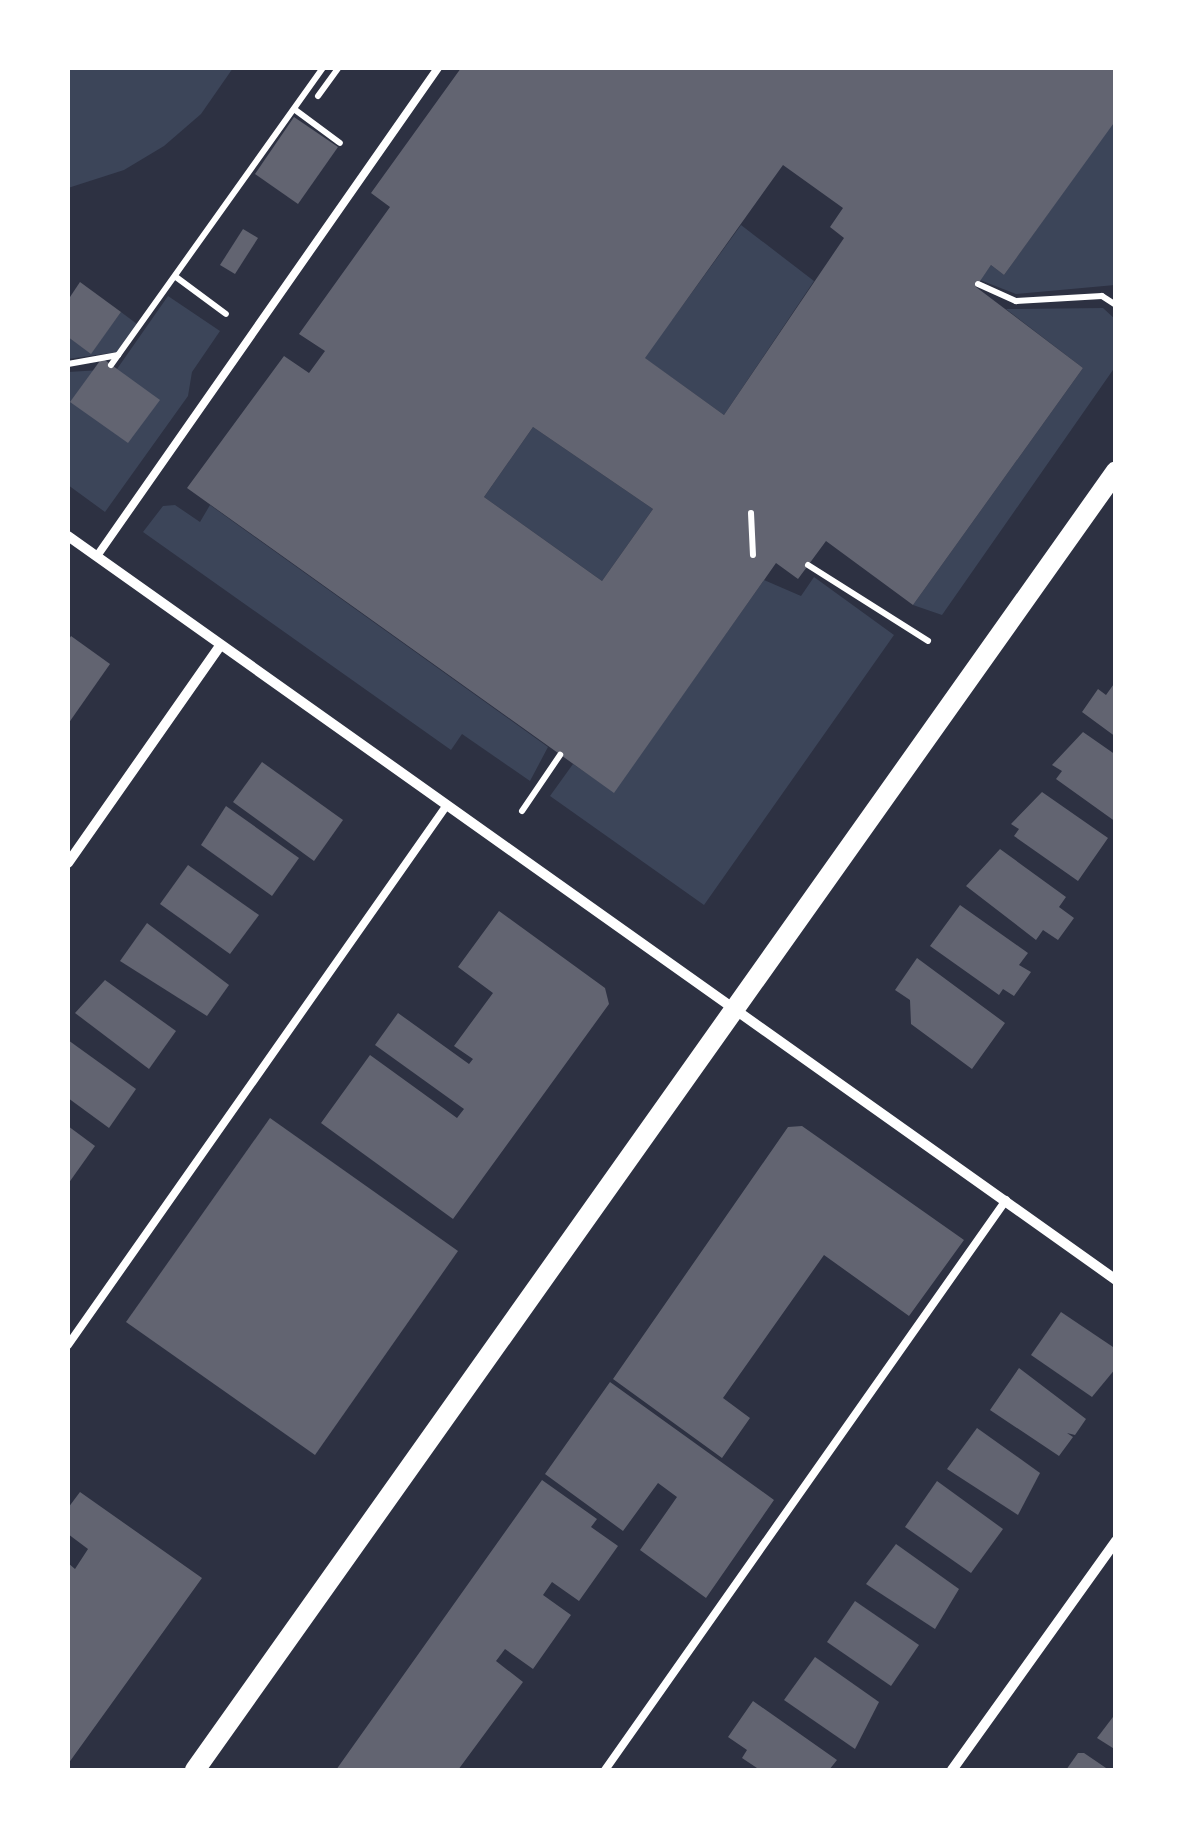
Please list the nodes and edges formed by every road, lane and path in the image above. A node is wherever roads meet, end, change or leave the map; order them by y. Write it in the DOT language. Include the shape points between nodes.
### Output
graph roads {
  1 [pos="323,68"];
  2 [pos="338,68"];
  3 [pos="438,68"];
  4 [pos="318,96"];
  5 [pos="294,109"];
  6 [pos="340,143"];
  7 [pos="176,276"];
  8 [pos="978,284"];
  9 [pos="1116,305"];
  10 [pos="226,314"];
  11 [pos="119,355"];
  12 [pos="68,364"];
  13 [pos="111,365"];
  14 [pos="1116,471"];
  15 [pos="751,513"];
  16 [pos="68,536"];
  17 [pos="98,556"];
  18 [pos="753,556"];
  19 [pos="808,565"];
  20 [pos="928,641"];
  21 [pos="220,646"];
  22 [pos="560,755"];
  23 [pos="447,806"];
  24 [pos="522,811"];
  25 [pos="68,863"];
  26 [pos="738,1009"];
  27 [pos="1006,1200"];
  28 [pos="1116,1280"];
  29 [pos="68,1345"];
  30 [pos="1116,1541"];
  31 [pos="195,1770"];
  32 [pos="605,1770"];
  33 [pos="952,1770"];
  1 -- 5 [label="path"];
  2 -- 4 [label="path"];
  3 -- 17 [label="lane"];
  5 -- 6 [label="path"];
  5 -- 7 [label="path"];
  7 -- 10 [label="path"];
  7 -- 11 [label="path"];
  8 -- 9 [label="path" via="1016,301 1102,296"];
  11 -- 12 [label="path"];
  11 -- 13 [label="path"];
  14 -- 26 [label="main road"];
  15 -- 18 [label="path"];
  16 -- 17 [label="street"];
  17 -- 21 [label="street"];
  19 -- 20 [label="path"];
  21 -- 23 [label="street"];
  21 -- 25 [label="street"];
  22 -- 24 [label="path"];
  23 -- 26 [label="street"];
  23 -- 29 [label="lane"];
  26 -- 27 [label="street"];
  26 -- 31 [label="main road"];
  27 -- 28 [label="street"];
  27 -- 32 [label="lane"];
  30 -- 33 [label="street"];
}
